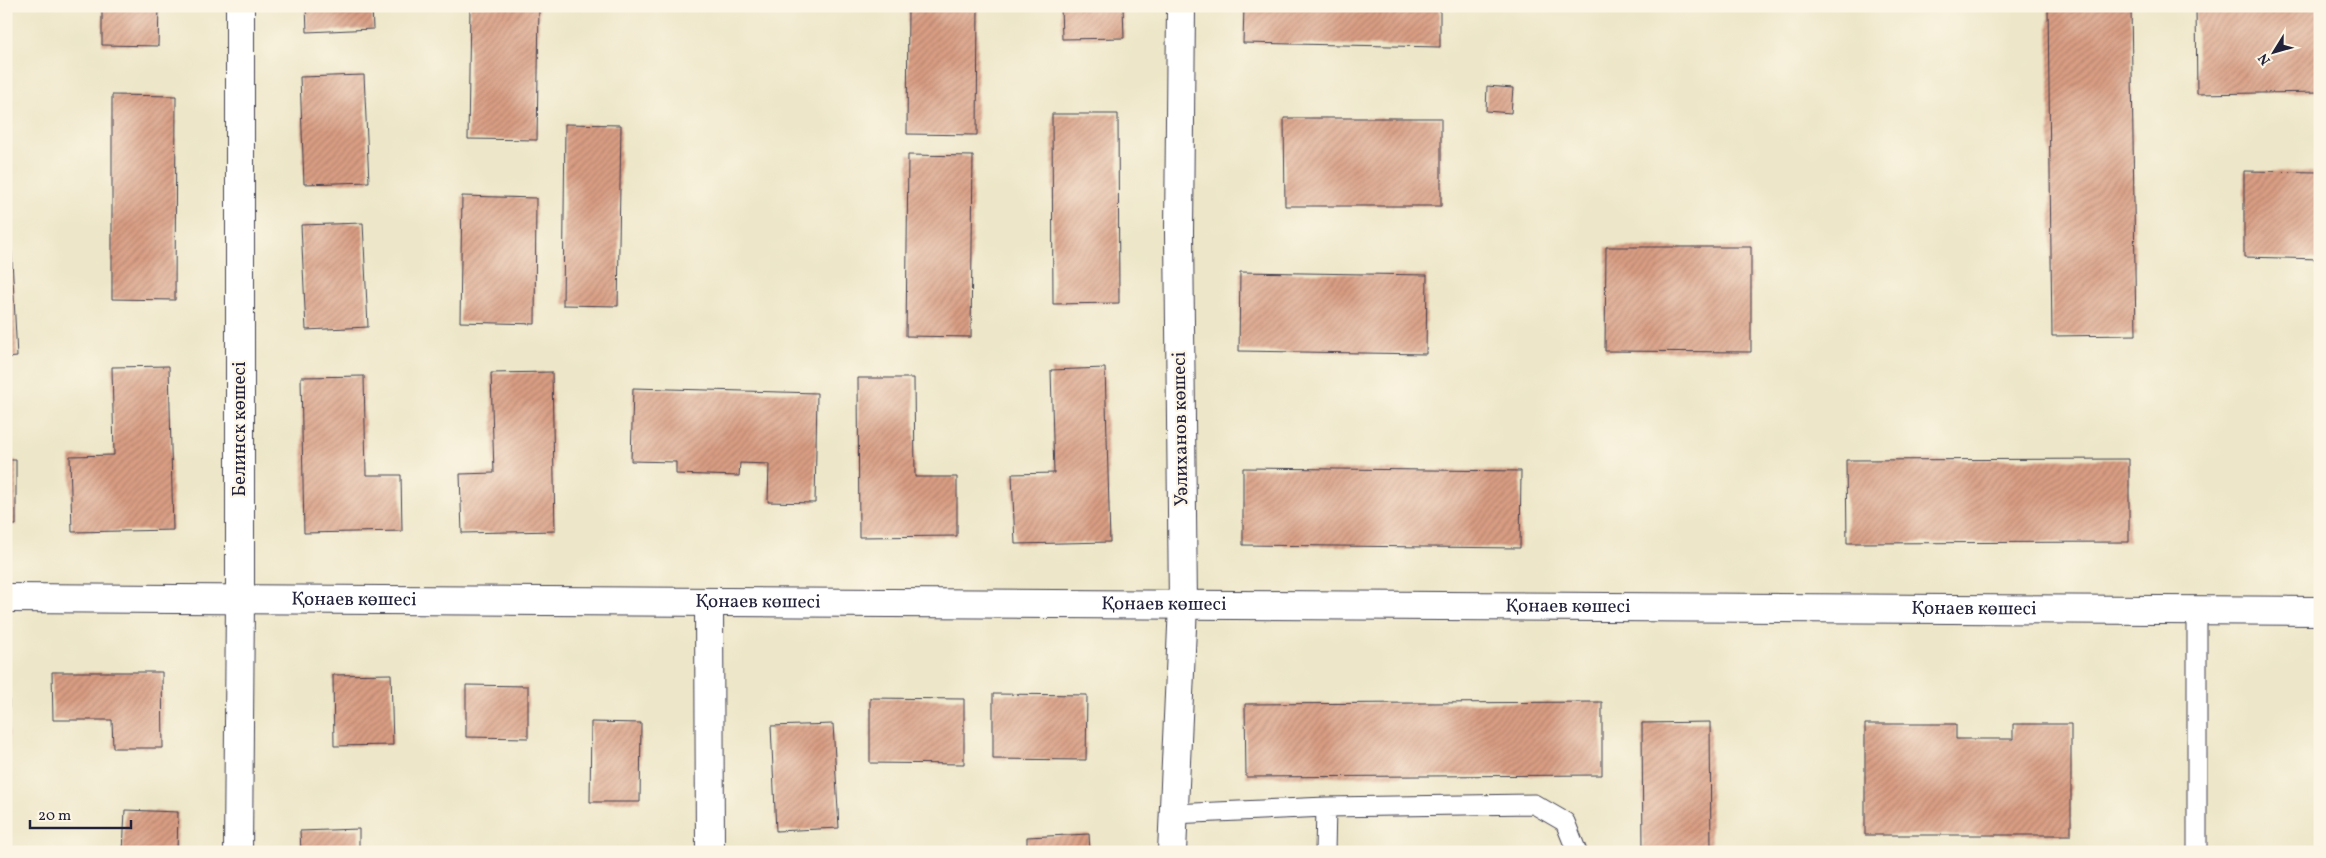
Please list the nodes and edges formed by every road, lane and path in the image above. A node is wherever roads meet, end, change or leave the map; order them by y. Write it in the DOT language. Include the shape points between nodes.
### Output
graph roads {
  1 [pos="240,6"];
  2 [pos="1181,6"];
  3 [pos="6,598"];
  4 [pos="240,599"];
  5 [pos="709,602"];
  6 [pos="1183,605"];
  7 [pos="2197,610"];
  8 [pos="2320,611"];
  9 [pos="1326,807"];
  10 [pos="1172,814"];
  11 [pos="238,852"];
  12 [pos="710,852"];
  13 [pos="1172,852"];
  14 [pos="1325,852"];
  15 [pos="1577,852"];
  16 [pos="2196,852"];
  1 -- 4 [label="street, Белинск көшесі"];
  2 -- 6 [label="street, Уәлиханов көшесі" via="1179,233"];
  3 -- 4 [label="street, Қонаев көшесі"];
  4 -- 5 [label="street, Қонаев көшесі"];
  4 -- 11 [label="street, Белинск көшесі"];
  5 -- 6 [label="street, Қонаев көшесі"];
  5 -- 12 [label="street"];
  6 -- 7 [label="street, Қонаев көшесі"];
  6 -- 10 [label="street, Уәлиханов көшесі"];
  7 -- 8 [label="street, Қонаев көшесі"];
  7 -- 16 [label="lane"];
  9 -- 10 [label="lane"];
  9 -- 14 [label="lane"];
  9 -- 15 [label="lane" via="1534,804 1565,822"];
  10 -- 13 [label="street, Уәлиханов көшесі"];
}
